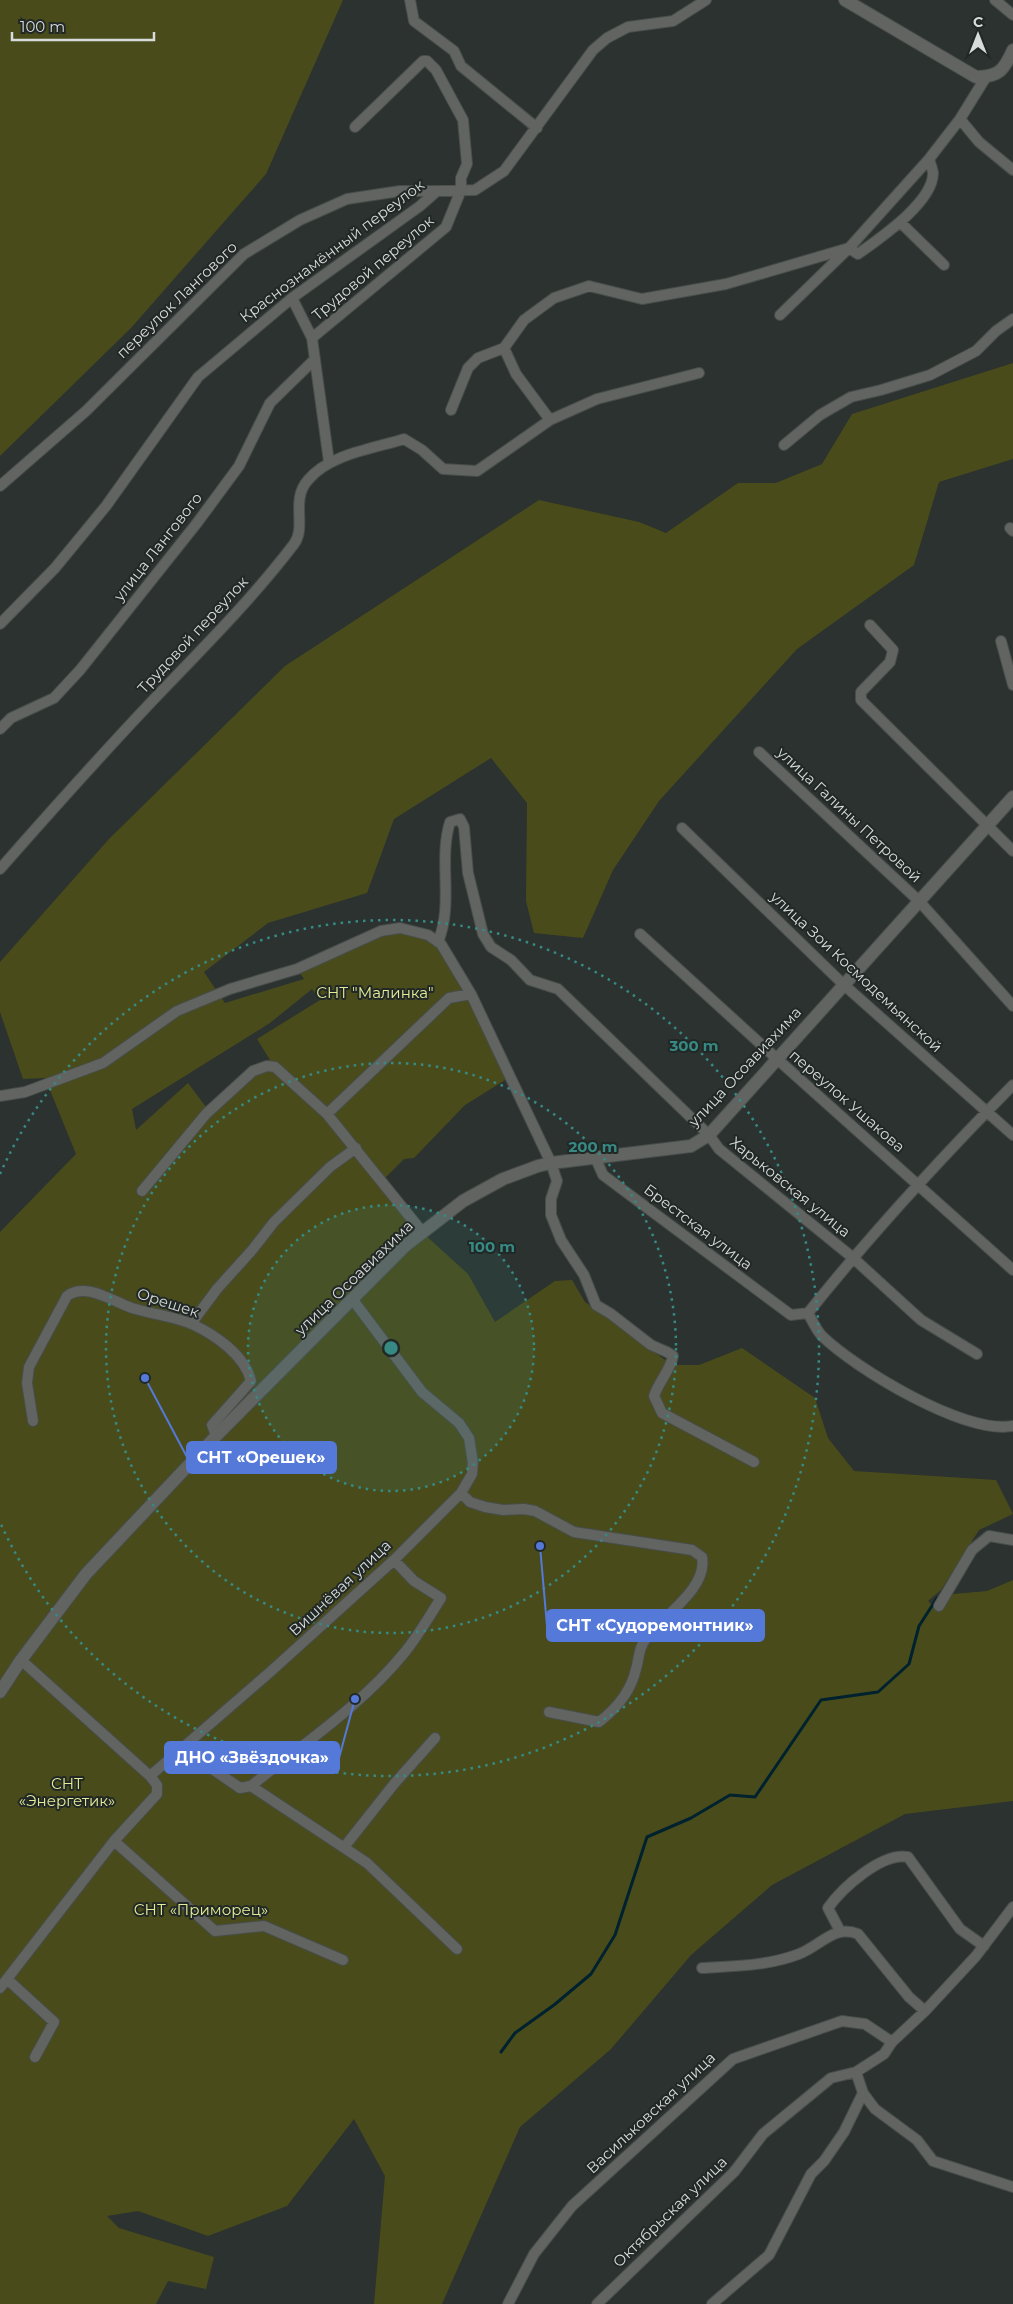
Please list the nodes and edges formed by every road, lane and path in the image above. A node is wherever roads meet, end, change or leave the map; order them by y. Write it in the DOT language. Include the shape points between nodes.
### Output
graph roads {
  1 [pos="410,0"];
  2 [pos="706,0"];
  3 [pos="845,0"];
  4 [pos="995,0"];
  5 [pos="1013,15"];
  6 [pos="1013,50"];
  7 [pos="986,77"];
  8 [pos="960,119"];
  9 [pos="354,127"];
  10 [pos="537,128"];
  11 [pos="929,158"];
  12 [pos="1013,170"];
  13 [pos="461,190"];
  14 [pos="437,191"];
  15 [pos="901,223"];
  16 [pos="848,248"];
  17 [pos="944,265"];
  18 [pos="292,298"];
  19 [pos="780,315"];
  20 [pos="1013,319"];
  21 [pos="312,338"];
  22 [pos="504,348"];
  23 [pos="315,359"];
  24 [pos="699,374"];
  25 [pos="452,410"];
  26 [pos="550,420"];
  27 [pos="784,445"];
  28 [pos="329,462"];
  29 [pos="0,486"];
  30 [pos="0,624"];
  31 [pos="870,625"];
  32 [pos="1001,641"];
  33 [pos="1013,685"];
  34 [pos="0,729"];
  35 [pos="759,752"];
  36 [pos="1013,797"];
  37 [pos="989,825"];
  38 [pos="682,828"];
  39 [pos="1013,851"];
  40 [pos="0,868"];
  41 [pos="919,901"];
  42 [pos="640,934"];
  43 [pos="438,942"];
  44 [pos="843,984"];
  45 [pos="471,994"];
  46 [pos="1013,1006"];
  47 [pos="776,1058"];
  48 [pos="1013,1085"];
  49 [pos="0,1096"];
  50 [pos="988,1111"];
  51 [pos="327,1114"];
  52 [pos="709,1135"];
  53 [pos="1013,1135"];
  54 [pos="356,1148"];
  55 [pos="596,1157"];
  56 [pos="551,1162"];
  57 [pos="918,1184"];
  58 [pos="142,1191"];
  59 [pos="423,1233"];
  60 [pos="852,1258"];
  61 [pos="1013,1270"];
  62 [pos="353,1300"];
  63 [pos="808,1313"];
  64 [pos="191,1324"];
  65 [pos="977,1354"];
  66 [pos="32,1421"];
  67 [pos="1013,1426"];
  68 [pos="216,1436"];
  69 [pos="754,1462"];
  70 [pos="461,1493"];
  71 [pos="1013,1540"];
  72 [pos="394,1560"];
  73 [pos="939,1606"];
  74 [pos="20,1660"];
  75 [pos="0,1692"];
  76 [pos="549,1712"];
  77 [pos="435,1738"];
  78 [pos="178,1752"];
  79 [pos="150,1776"];
  80 [pos="251,1786"];
  81 [pos="114,1841"];
  82 [pos="345,1846"];
  83 [pos="1013,1907"];
  84 [pos="840,1931"];
  85 [pos="984,1946"];
  86 [pos="457,1949"];
  87 [pos="343,1960"];
  88 [pos="702,1968"];
  89 [pos="6,1979"];
  90 [pos="0,1988"];
  91 [pos="925,2011"];
  92 [pos="892,2042"];
  93 [pos="35,2056"];
  94 [pos="856,2072"];
  95 [pos="863,2093"];
  96 [pos="1013,2187"];
  97 [pos="508,2304"];
  98 [pos="597,2304"];
  99 [pos="712,2304"];
  1 -- 10 [label="street" via="414,21 454,51 461,66"];
  2 -- 10 [label="street, Краснознамённый переулок" via="673,21 628,27 608,38 593,50"];
  3 -- 7 [label="street" via="976,77"];
  4 -- 5 [label="street"];
  6 -- 7 [label="street" via="1007,66"];
  7 -- 8 [label="street"];
  8 -- 11 [label="street"];
  8 -- 12 [label="street" via="979,142"];
  9 -- 13 [label="street" via="427,61 436,70 463,120 467,164 461,178"];
  10 -- 13 [label="street, Краснознамённый переулок" via="504,171 475,190"];
  11 -- 15 [label="street" via="933,172 930,186"];
  11 -- 16 [label="street"];
  13 -- 14 [label="street, Краснознамённый переулок"];
  13 -- 21 [label="street, Трудовой переулок" via="446,226"];
  14 -- 18 [label="street, Краснознамённый переулок"];
  14 -- 29 [label="street, переулок Лангового" via="347,199 300,220 244,254 86,411"];
  15 -- 16 [label="street" via="858,254"];
  15 -- 17 [label="street"];
  16 -- 19 [label="street"];
  16 -- 22 [label="street" via="726,284 642,299 589,286 554,298 524,320"];
  18 -- 21 [label="street"];
  18 -- 30 [label="street, Краснознамённый переулок" via="198,377 106,506 55,568"];
  20 -- 27 [label="street" via="962,359 930,375 851,397 820,415"];
  21 -- 23 [label="street"];
  22 -- 25 [label="street" via="478,358 468,368"];
  22 -- 26 [label="street" via="516,374"];
  23 -- 28 [label="street"];
  23 -- 34 [label="street, улица Лангового" via="270,403 239,466 80,670 54,698 11,718"];
  24 -- 26 [label="street" via="597,399"];
  26 -- 28 [label="street, Трудовой переулок" via="477,471 443,469 404,439"];
  28 -- 40 [label="street, Трудовой переулок" via="308,480 298,495 296,542 230,621 117,738"];
  31 -- 37 [label="street" via="893,650 890,662 861,692 861,700"];
  32 -- 33 [label="street"];
  35 -- 41 [label="street, улица Галины Петровой"];
  36 -- 37 [label="street, улица Осоавиахима"];
  37 -- 39 [label="street"];
  37 -- 41 [label="street, улица Осоавиахима"];
  38 -- 44 [label="street, улица Зои Космодемьянской"];
  41 -- 44 [label="street, улица Осоавиахима"];
  41 -- 46 [label="street, улица Галины Петровой"];
  42 -- 47 [label="street, переулок Ушакова"];
  43 -- 45 [label="street"];
  43 -- 49 [label="street" via="428,935 400,928 381,931 298,970 230,989 177,1011 103,1063 25,1092"];
  43 -- 52 [label="street, Харьковская улица" via="447,901 446,835 450,822 460,819 464,827 468,873 483,934 491,946 511,960 530,980 558,989"];
  44 -- 47 [label="street, улица Осоавиахима"];
  44 -- 50 [label="street, улица Зои Космодемьянской"];
  45 -- 51 [label="street" via="449,998"];
  45 -- 56 [label="street"];
  47 -- 52 [label="street, улица Осоавиахима"];
  47 -- 57 [label="street, переулок Ушакова"];
  48 -- 50 [label="street"];
  50 -- 53 [label="street, улица Зои Космодемьянской"];
  50 -- 57 [label="street"];
  51 -- 54 [label="street"];
  51 -- 58 [label="street" via="275,1067 253,1071 206,1114"];
  52 -- 55 [label="street, улица Осоавиахима" via="691,1146"];
  52 -- 60 [label="street, Харьковская улица" via="719,1149"];
  54 -- 59 [label="street"];
  54 -- 64 [label="street" via="330,1167 274,1222"];
  55 -- 56 [label="street, улица Осоавиахима"];
  55 -- 63 [label="street, Брестская улица" via="603,1175 791,1315"];
  56 -- 59 [label="street, улица Осоавиахима" via="503,1178 463,1201"];
  56 -- 69 [label="street" via="557,1181 551,1199 551,1214 561,1240 584,1275 596,1305 651,1345 673,1356 672,1365 654,1396 662,1413"];
  57 -- 60 [label="street"];
  57 -- 61 [label="street, переулок Ушакова"];
  59 -- 62 [label="street, улица Осоавиахима"];
  60 -- 63 [label="street"];
  60 -- 65 [label="street, Харьковская улица" via="921,1320"];
  62 -- 68 [label="street, улица Осоавиахима"];
  62 -- 70 [label="street, Вишнёвая улица" via="422,1392 459,1423 469,1438 472,1474"];
  63 -- 67 [label="street" via="821,1334 895,1388 956,1416 1003,1428"];
  64 -- 66 [label="street, Орешек" via="132,1308 84,1290 75,1290 67,1296 29,1367 27,1383"];
  64 -- 68 [label="street, Орешек" via="225,1344 248,1368 250,1381 212,1425"];
  68 -- 74 [label="street, улица Осоавиахима" via="86,1574"];
  70 -- 72 [label="street, Вишнёвая улица"];
  70 -- 76 [label="street" via="470,1502 485,1507 535,1511 574,1532 692,1550 702,1558 704,1568 693,1589 662,1619 638,1650 631,1684 614,1710 599,1722"];
  71 -- 73 [label="street" via="989,1536 972,1550"];
  72 -- 78 [label="street, Вишнёвая улица"];
  72 -- 80 [label="street" via="414,1581 441,1598 404,1653 382,1677"];
  74 -- 75 [label="street, улица Осоавиахима"];
  74 -- 79 [label="street"];
  77 -- 82 [label="street"];
  78 -- 79 [label="street, Вишнёвая улица"];
  78 -- 80 [label="street" via="202,1762 240,1788"];
  79 -- 81 [label="street" via="157,1785 156,1794"];
  80 -- 82 [label="street"];
  81 -- 87 [label="street" via="215,1931 264,1926"];
  81 -- 89 [label="street"];
  82 -- 86 [label="street"];
  83 -- 85 [label="street, Октябрьская улица"];
  84 -- 85 [label="street" via="828,1908 838,1894 884,1860 900,1855 908,1857 960,1930"];
  84 -- 88 [label="street" via="799,1954 756,1965"];
  84 -- 91 [label="street" via="858,1934 909,1997"];
  85 -- 91 [label="street, Октябрьская улица"];
  89 -- 90 [label="street"];
  89 -- 93 [label="street" via="54,2022"];
  91 -- 92 [label="street, Октябрьская улица"];
  92 -- 94 [label="street, Октябрьская улица" via="884,2054"];
  92 -- 97 [label="street, Васильковская улица" via="865,2024 842,2021 733,2059 572,2206 534,2254"];
  94 -- 95 [label="street"];
  94 -- 98 [label="street, Октябрьская улица" via="831,2078 763,2134 734,2172"];
  95 -- 96 [label="street" via="875,2109 917,2140 933,2160"];
  95 -- 99 [label="street" via="844,2132 811,2174 769,2255"];
}
